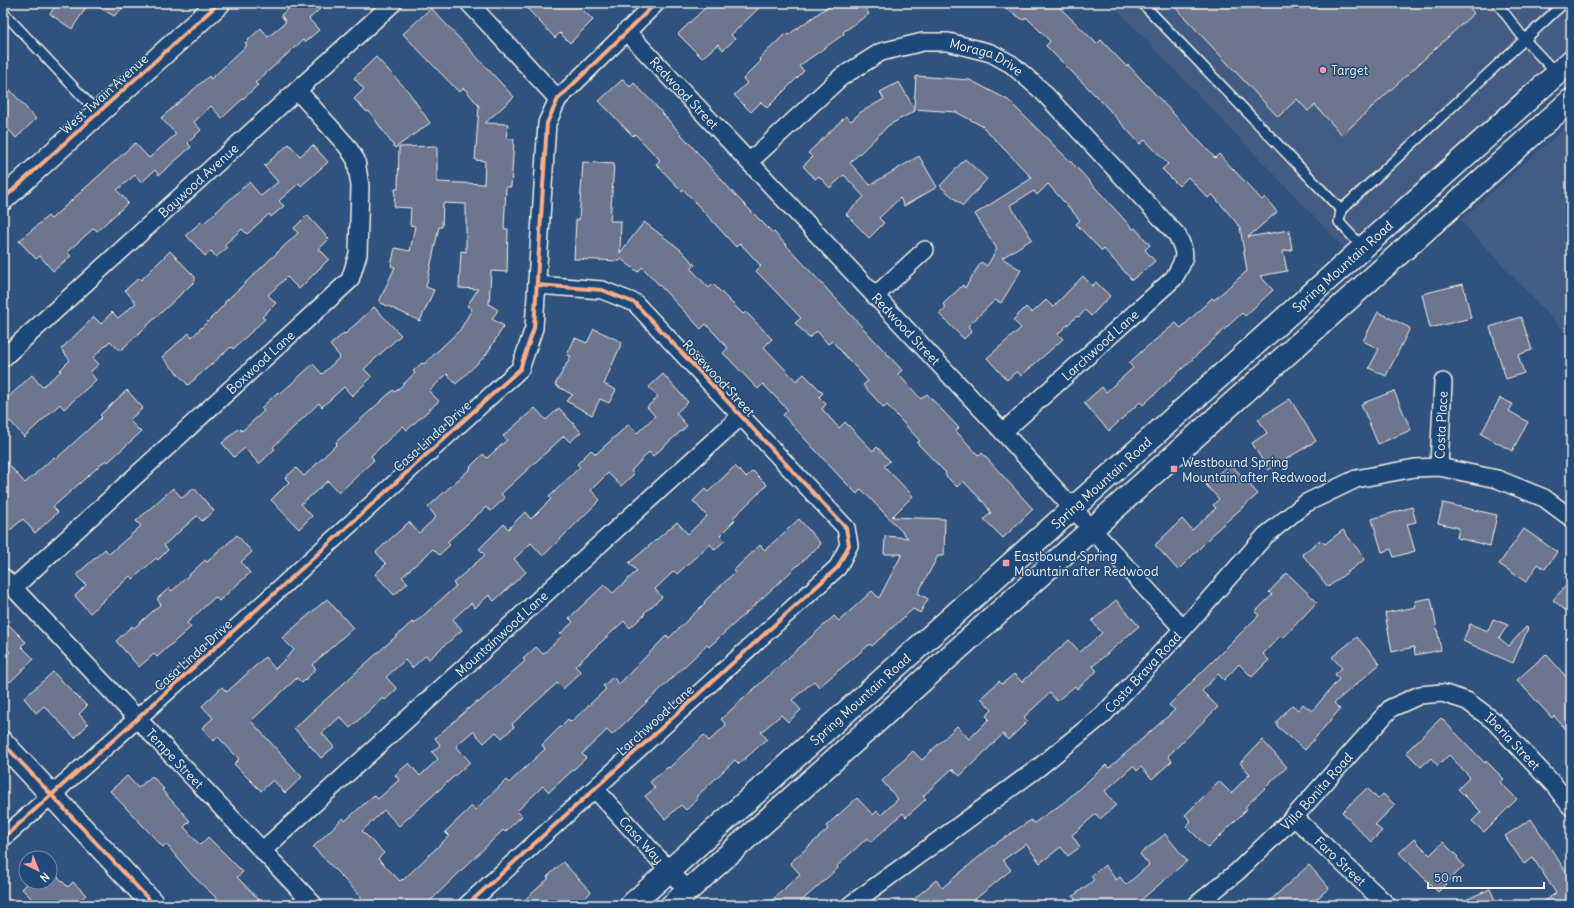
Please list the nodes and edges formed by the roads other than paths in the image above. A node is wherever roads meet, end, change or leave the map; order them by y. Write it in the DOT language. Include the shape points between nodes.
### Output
graph roads {
  1 [pos="219,3"];
  2 [pos="393,3"];
  3 [pos="469,3"];
  4 [pos="656,3"];
  5 [pos="1142,3"];
  6 [pos="1498,3"];
  7 [pos="1564,3"];
  8 [pos="3,12"];
  9 [pos="626,31"];
  10 [pos="1526,40"];
  11 [pos="1564,67"];
  12 [pos="297,90"];
  13 [pos="558,99"];
  14 [pos="1571,100"];
  15 [pos="98,113"];
  16 [pos="1481,141"];
  17 [pos="749,162"];
  18 [pos="1467,193"];
  19 [pos="4,197"];
  20 [pos="1341,210"];
  21 [pos="1363,248"];
  22 [pos="926,250"];
  23 [pos="1185,250"];
  24 [pos="537,285"];
  25 [pos="875,296"];
  26 [pos="1304,340"];
  27 [pos="3,358"];
  28 [pos="1443,382"];
  29 [pos="741,416"];
  30 [pos="1003,432"];
  31 [pos="1439,467"];
  32 [pos="1073,508"];
  33 [pos="1571,518"];
  34 [pos="1092,529"];
  35 [pos="849,545"];
  36 [pos="8,582"];
  37 [pos="1183,629"];
  38 [pos="1442,693"];
  39 [pos="138,718"];
  40 [pos="3,744"];
  41 [pos="595,789"];
  42 [pos="51,794"];
  43 [pos="1571,807"];
  44 [pos="1294,817"];
  45 [pos="3,838"];
  46 [pos="263,850"];
  47 [pos="669,871"];
  48 [pos="680,898"];
  49 [pos="154,905"];
  50 [pos="314,905"];
  51 [pos="467,905"];
  52 [pos="631,905"];
  53 [pos="850,905"];
  54 [pos="1196,905"];
  55 [pos="1386,905"];
  1 -- 15 [label="main road, West Twain Avenue"];
  2 -- 12 [label="street, Baywood Avenue"];
  3 -- 13 [label="street"];
  4 -- 9 [label="street, Casa Linda Drive"];
  5 -- 20 [label="lane"];
  6 -- 10 [label="lane"];
  7 -- 10 [label="lane"];
  8 -- 15 [label="lane"];
  9 -- 13 [label="street, Casa Linda Drive"];
  9 -- 17 [label="street, Redwood Street"];
  10 -- 11 [label="lane"];
  10 -- 20 [label="lane"];
  11 -- 16 [label="main road, Spring Mountain Road"];
  12 -- 27 [label="street, Baywood Avenue"];
  12 -- 36 [label="street, Boxwood Lane" via="347,146 356,160 360,186 358,254 350,280"];
  13 -- 24 [label="street, Casa Linda Drive" via="547,123"];
  14 -- 18 [label="main road"];
  15 -- 19 [label="main road, West Twain Avenue"];
  16 -- 18 [label="main road" via="1480,158 1463,174 1458,183"];
  16 -- 21 [label="main road, Spring Mountain Road"];
  17 -- 23 [label="street, Moraga Drive" via="841,77 881,52 923,42 948,42 991,53 1011,64 1042,91 1177,235"];
  17 -- 25 [label="street, Redwood Street"];
  18 -- 26 [label="main road"];
  20 -- 21 [label="lane" via="1339,222"];
  21 -- 26 [label="main road" via="1366,252 1365,259 1339,285"];
  21 -- 32 [label="main road, Spring Mountain Road"];
  22 -- 25 [label="street"];
  23 -- 30 [label="street, Larchwood Lane" via="1183,263 1174,278"];
  24 -- 29 [label="street, Rosewood Street" via="602,290 635,303"];
  24 -- 39 [label="street, Casa Linda Drive" via="534,328 520,369"];
  25 -- 30 [label="street, Redwood Street"];
  26 -- 34 [label="main road"];
  28 -- 31 [label="street, Costa Place"];
  29 -- 35 [label="street, Rosewood Street" via="846,528"];
  29 -- 46 [label="street, Mountainwood Lane"];
  30 -- 32 [label="street, Redwood Street"];
  31 -- 33 [label="street, Costa Brava Road" via="1497,478 1544,498"];
  31 -- 37 [label="street, Costa Brava Road" via="1414,468 1356,479 1306,503 1265,536"];
  32 -- 34 [label="street, Redwood Street"];
  32 -- 47 [label="main road, Spring Mountain Road"];
  34 -- 37 [label="street, Redwood Street"];
  34 -- 48 [label="main road"];
  35 -- 41 [label="street, Larchwood Lane" via="838,567"];
  36 -- 39 [label="street, Tempe Street"];
  37 -- 53 [label="street, Costa Brava Road" via="1103,716 1038,768"];
  38 -- 43 [label="street, Iberia Street" via="1467,701 1494,720"];
  38 -- 44 [label="street, Villa Bonita Road" via="1420,694 1390,708"];
  39 -- 42 [label="street, Casa Linda Drive"];
  39 -- 46 [label="street, Tempe Street"];
  40 -- 42 [label="main road"];
  41 -- 47 [label="street, Casa Way"];
  41 -- 51 [label="street, Larchwood Lane"];
  42 -- 45 [label="street, Casa Linda Drive"];
  42 -- 49 [label="main road"];
  44 -- 54 [label="street, Villa Bonita Road" via="1237,872"];
  44 -- 55 [label="street, Faro Street"];
  46 -- 50 [label="street, Tempe Street"];
  47 -- 48 [label="street, Casa Way"];
  47 -- 52 [label="main road, Spring Mountain Road"];
}
